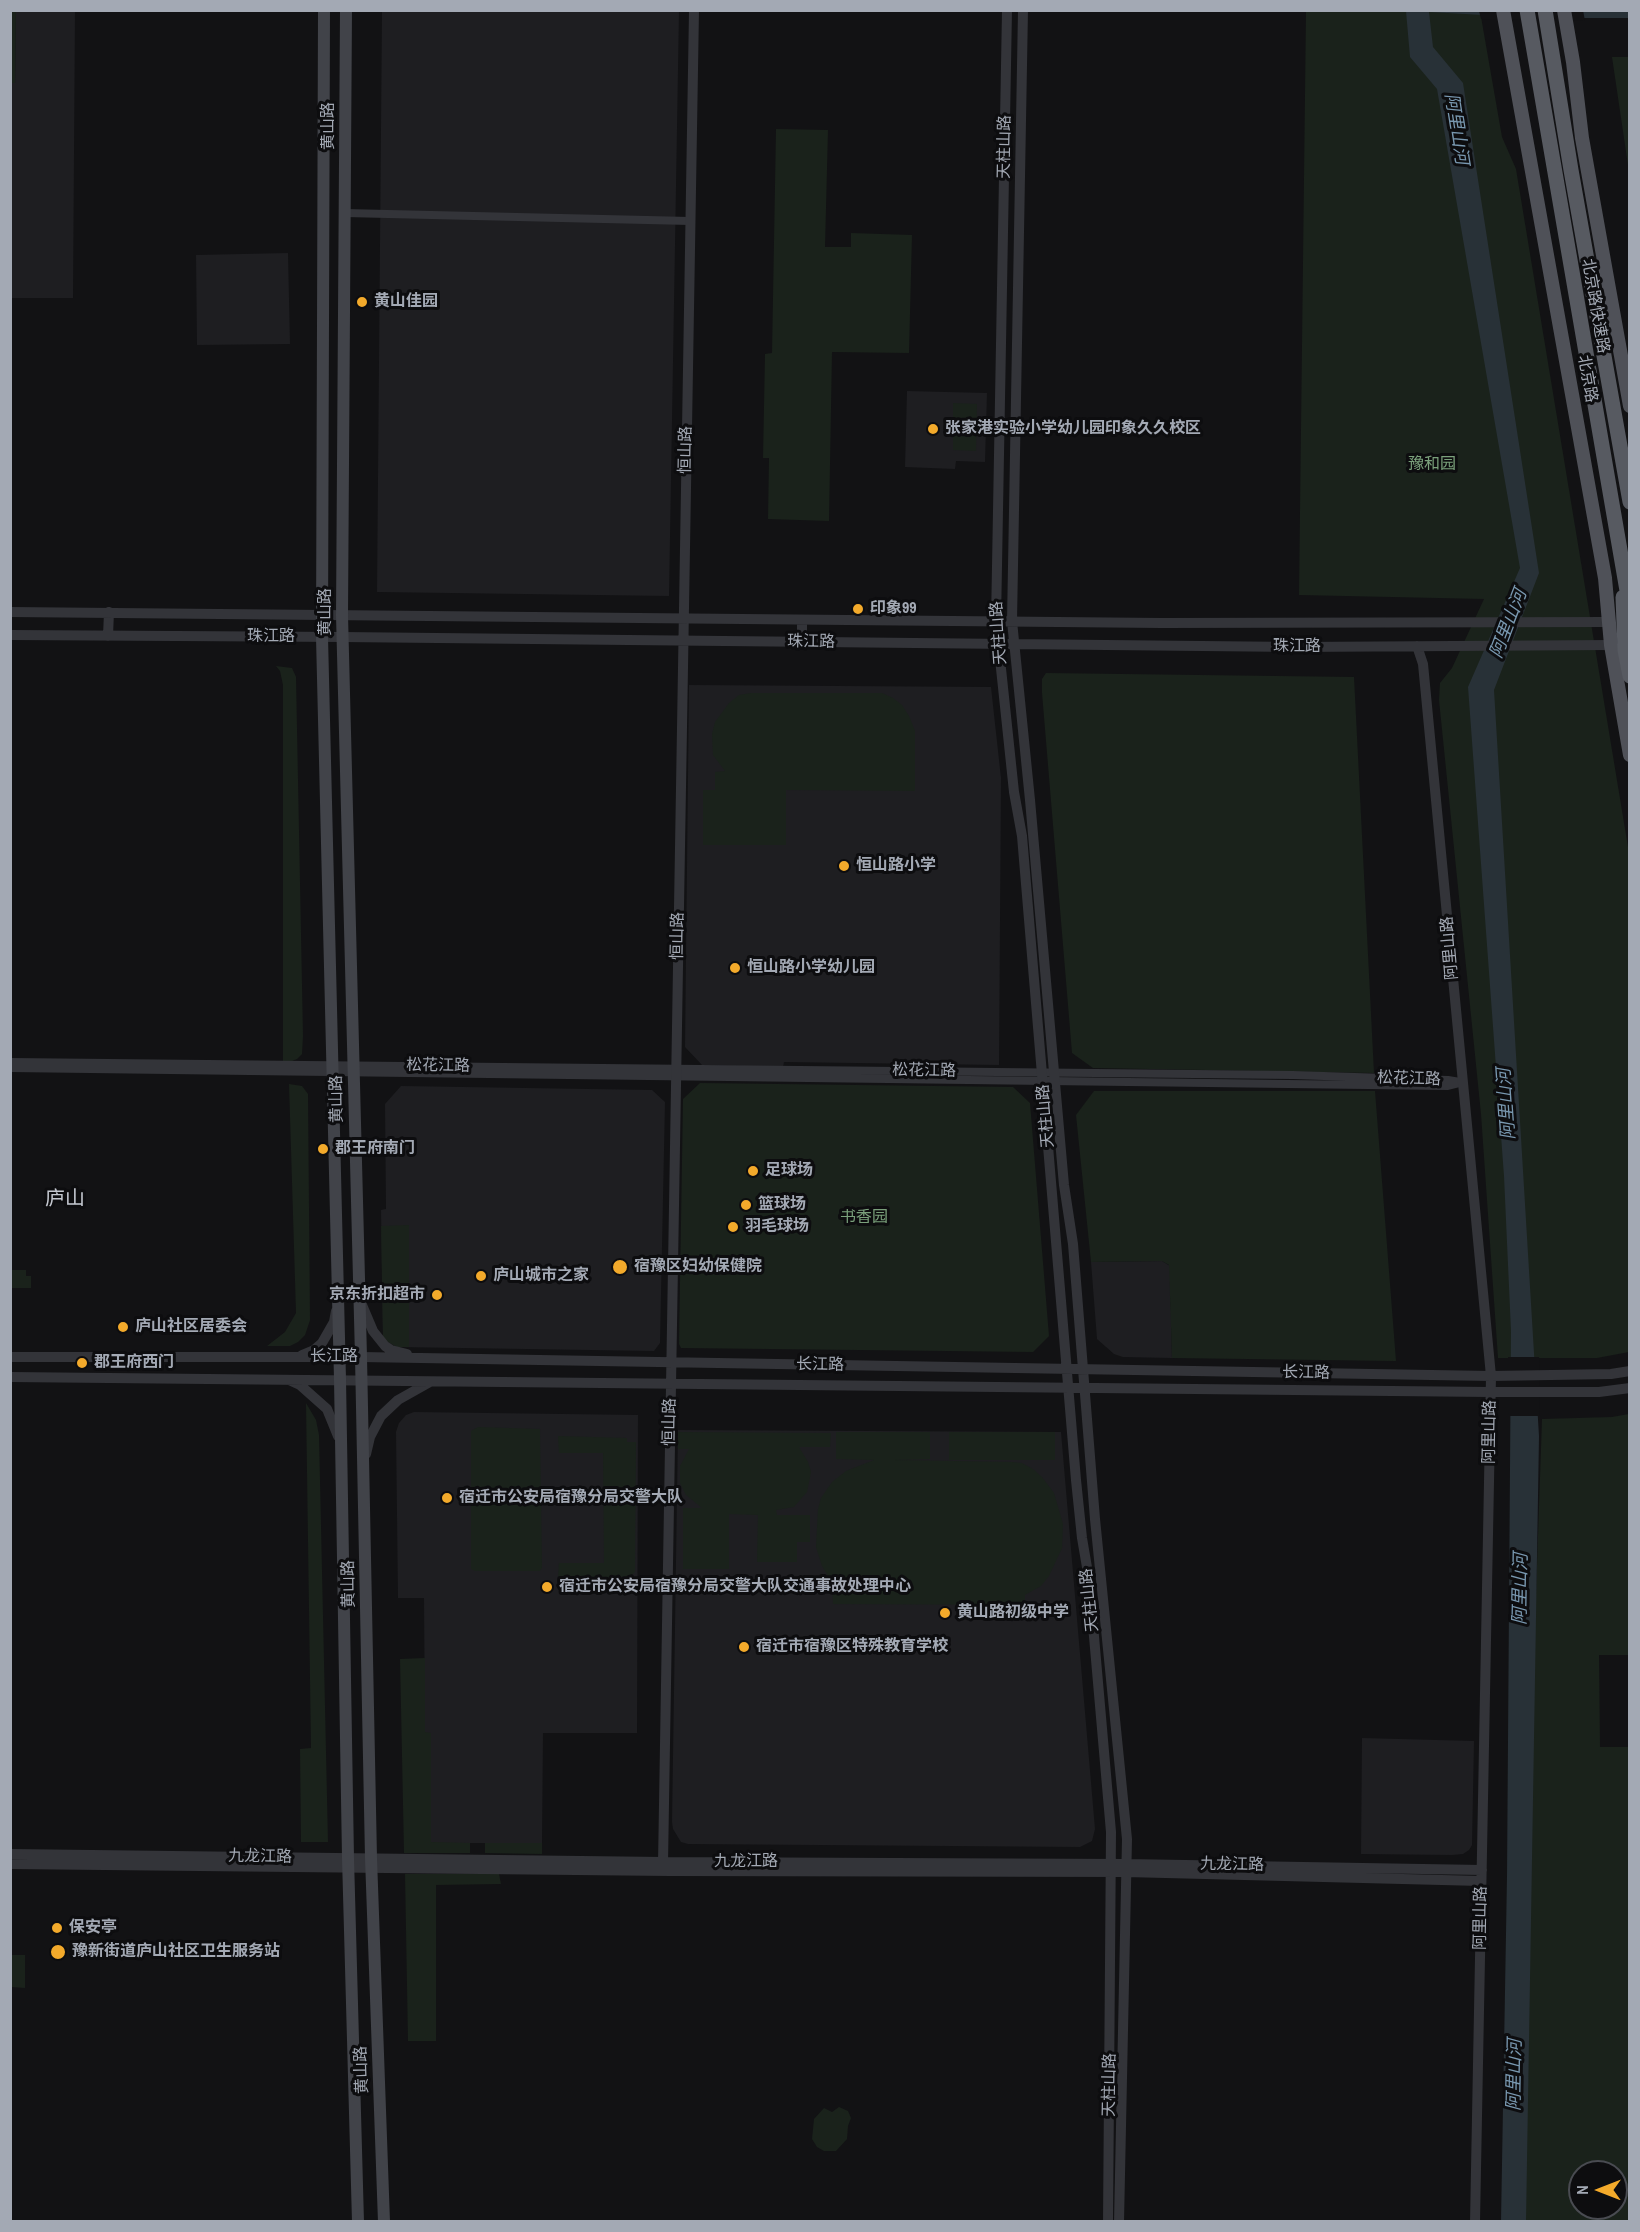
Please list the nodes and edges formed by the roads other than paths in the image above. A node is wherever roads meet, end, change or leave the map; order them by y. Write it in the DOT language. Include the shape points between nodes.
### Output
graph roads {
  1 [pos="324,10"];
  2 [pos="346,10"];
  3 [pos="687,10"];
  4 [pos="694,10"];
  5 [pos="1007,10"];
  6 [pos="1023,10"];
  7 [pos="1503,10"];
  8 [pos="1527,10"];
  9 [pos="1545,10"];
  10 [pos="1565,16"];
  11 [pos="345,213"];
  12 [pos="687,221"];
  13 [pos="1629,406"];
  14 [pos="1629,502"];
  15 [pos="1622,564"];
  16 [pos="1629,608"];
  17 [pos="10,612"];
  18 [pos="108,612"];
  19 [pos="322,615"];
  20 [pos="342,615"];
  21 [pos="680,619"];
  22 [pos="802,620"];
  23 [pos="996,621"];
  24 [pos="1012,621"];
  25 [pos="1609,622"];
  26 [pos="10,636"];
  27 [pos="108,636"];
  28 [pos="322,637"];
  29 [pos="342,637"];
  30 [pos="680,641"];
  31 [pos="802,642"];
  32 [pos="998,644"];
  33 [pos="1016,644"];
  34 [pos="1611,645"];
  35 [pos="1417,646"];
  36 [pos="1629,676"];
  37 [pos="1629,755"];
  38 [pos="10,1062"];
  39 [pos="10,1068"];
  40 [pos="333,1068"];
  41 [pos="353,1069"];
  42 [pos="673,1072"];
  43 [pos="1048,1076"];
  44 [pos="1463,1082"];
  45 [pos="359,1295"];
  46 [pos="338,1302"];
  47 [pos="10,1357"];
  48 [pos="292,1357"];
  49 [pos="339,1357"];
  50 [pos="361,1357"];
  51 [pos="425,1358"];
  52 [pos="668,1362"];
  53 [pos="1067,1369"];
  54 [pos="1084,1369"];
  55 [pos="1629,1371"];
  56 [pos="1491,1376"];
  57 [pos="10,1377"];
  58 [pos="286,1379"];
  59 [pos="340,1379"];
  60 [pos="361,1380"];
  61 [pos="433,1380"];
  62 [pos="668,1383"];
  63 [pos="1069,1387"];
  64 [pos="1085,1387"];
  65 [pos="1629,1388"];
  66 [pos="1490,1392"];
  67 [pos="341,1447"];
  68 [pos="363,1469"];
  69 [pos="10,1854"];
  70 [pos="348,1862"];
  71 [pos="371,1862"];
  72 [pos="660,1862"];
  73 [pos="10,1864"];
  74 [pos="1112,1868"];
  75 [pos="1126,1868"];
  76 [pos="1481,1875"];
  77 [pos="358,2222"];
  78 [pos="384,2222"];
  79 [pos="1108,2222"];
  80 [pos="1119,2222"];
  81 [pos="1475,2222"];
  1 -- 19 [label="main road, 黄山路"];
  2 -- 11 [label="main road, 黄山路"];
  3 -- 12 [label="street, 恒山路"];
  4 -- 12 [label="street, 恒山路"];
  5 -- 23 [label="street, 天柱山路"];
  6 -- 24 [label="street, 天柱山路"];
  7 -- 25 [label="main road, 北京路" via="1605,578"];
  8 -- 15 [label="highway, 北京路快速路"];
  9 -- 14 [label="highway, 北京路快速路"];
  10 -- 13 [label="main road"];
  11 -- 12 [label="street"];
  11 -- 20 [label="main road, 黄山路"];
  12 -- 21 [label="street, 恒山路"];
  15 -- 16 [label="highway, 北京路快速路"];
  15 -- 36 [label="highway"];
  17 -- 18 [label="street, 珠江路"];
  18 -- 19 [label="street, 珠江路"];
  18 -- 27 [label="street"];
  19 -- 20 [label="street, 珠江路"];
  19 -- 28 [label="main road, 黄山路"];
  20 -- 21 [label="street, 珠江路"];
  20 -- 29 [label="main road, 黄山路"];
  21 -- 22 [label="street, 珠江路"];
  21 -- 30 [label="street, 恒山路"];
  22 -- 23 [label="street, 珠江路"];
  22 -- 31 [label="street"];
  23 -- 24 [label="street, 珠江路"];
  23 -- 32 [label="street, 天柱山路"];
  24 -- 25 [label="street, 珠江路"];
  24 -- 33 [label="street, 天柱山路"];
  25 -- 34 [label="main road, 北京路"];
  26 -- 27 [label="street, 珠江路"];
  27 -- 28 [label="street, 珠江路"];
  28 -- 29 [label="street, 珠江路"];
  28 -- 40 [label="main road, 黄山路"];
  29 -- 30 [label="street, 珠江路"];
  29 -- 41 [label="main road, 黄山路"];
  30 -- 31 [label="street, 珠江路"];
  30 -- 42 [label="street, 恒山路"];
  31 -- 32 [label="street, 珠江路"];
  32 -- 33 [label="street, 珠江路"];
  32 -- 43 [label="street, 天柱山路"];
  33 -- 35 [label="street, 珠江路"];
  33 -- 43 [label="street, 天柱山路"];
  34 -- 35 [label="street, 珠江路"];
  34 -- 37 [label="main road, 北京路"];
  35 -- 44 [label="street, 阿里山路" via="1423,664"];
  38 -- 40 [label="street, 松花江路"];
  39 -- 40 [label="street, 松花江路"];
  40 -- 41 [label="street, 松花江路"];
  40 -- 46 [label="main road, 黄山路"];
  41 -- 42 [label="street, 松花江路"];
  41 -- 45 [label="main road, 黄山路"];
  42 -- 43 [label="street, 松花江路"];
  42 -- 52 [label="street, 恒山路"];
  43 -- 44 [label="street, 松花江路" via="1447,1086"];
  43 -- 53 [label="street, 天柱山路"];
  43 -- 54 [label="street, 天柱山路" via="1074,1244"];
  44 -- 56 [label="street, 阿里山路"];
  45 -- 50 [label="main road, 黄山路"];
  45 -- 51 [label="street" via="373,1331 385,1346"];
  46 -- 48 [label="street" via="334,1322 322,1343 307,1354"];
  46 -- 49 [label="main road, 黄山路"];
  47 -- 48 [label="street, 长江路"];
  48 -- 49 [label="street, 长江路"];
  49 -- 50 [label="street, 长江路"];
  49 -- 59 [label="main road, 黄山路"];
  50 -- 51 [label="street, 长江路"];
  50 -- 60 [label="main road, 黄山路"];
  51 -- 52 [label="street, 长江路"];
  52 -- 53 [label="street, 长江路"];
  52 -- 62 [label="street, 恒山路"];
  53 -- 54 [label="street, 长江路"];
  53 -- 63 [label="street, 天柱山路"];
  54 -- 56 [label="street, 长江路"];
  54 -- 64 [label="street, 天柱山路"];
  55 -- 56 [label="street, 长江路"];
  56 -- 66 [label="street, 阿里山路"];
  57 -- 58 [label="street, 长江路"];
  58 -- 59 [label="street, 长江路"];
  58 -- 67 [label="street" via="300,1385 327,1409"];
  59 -- 60 [label="street, 长江路"];
  59 -- 67 [label="main road, 黄山路"];
  60 -- 61 [label="street, 长江路"];
  60 -- 68 [label="main road, 黄山路"];
  61 -- 62 [label="street, 长江路"];
  61 -- 68 [label="street" via="398,1400 381,1416 370,1437"];
  62 -- 63 [label="street, 长江路"];
  62 -- 72 [label="street, 恒山路"];
  63 -- 64 [label="street, 长江路"];
  63 -- 74 [label="street, 天柱山路"];
  64 -- 66 [label="street, 长江路"];
  64 -- 75 [label="street, 天柱山路"];
  65 -- 66 [label="street, 长江路" via="1599,1392"];
  66 -- 76 [label="street, 阿里山路"];
  67 -- 70 [label="main road, 黄山路"];
  68 -- 71 [label="main road, 黄山路"];
  69 -- 70 [label="street, 九龙江路"];
  70 -- 71 [label="street, 九龙江路"];
  70 -- 73 [label="street, 九龙江路"];
  70 -- 77 [label="main road, 黄山路"];
  71 -- 72 [label="street, 九龙江路"];
  71 -- 74 [label="street, 九龙江路" via="670,1871"];
  71 -- 78 [label="main road, 黄山路"];
  72 -- 74 [label="street, 九龙江路"];
  74 -- 75 [label="street, 九龙江路"];
  74 -- 79 [label="street, 天柱山路"];
  75 -- 76 [label="street, 九龙江路"];
  75 -- 80 [label="street, 天柱山路"];
  76 -- 81 [label="street, 阿里山路"];
}
